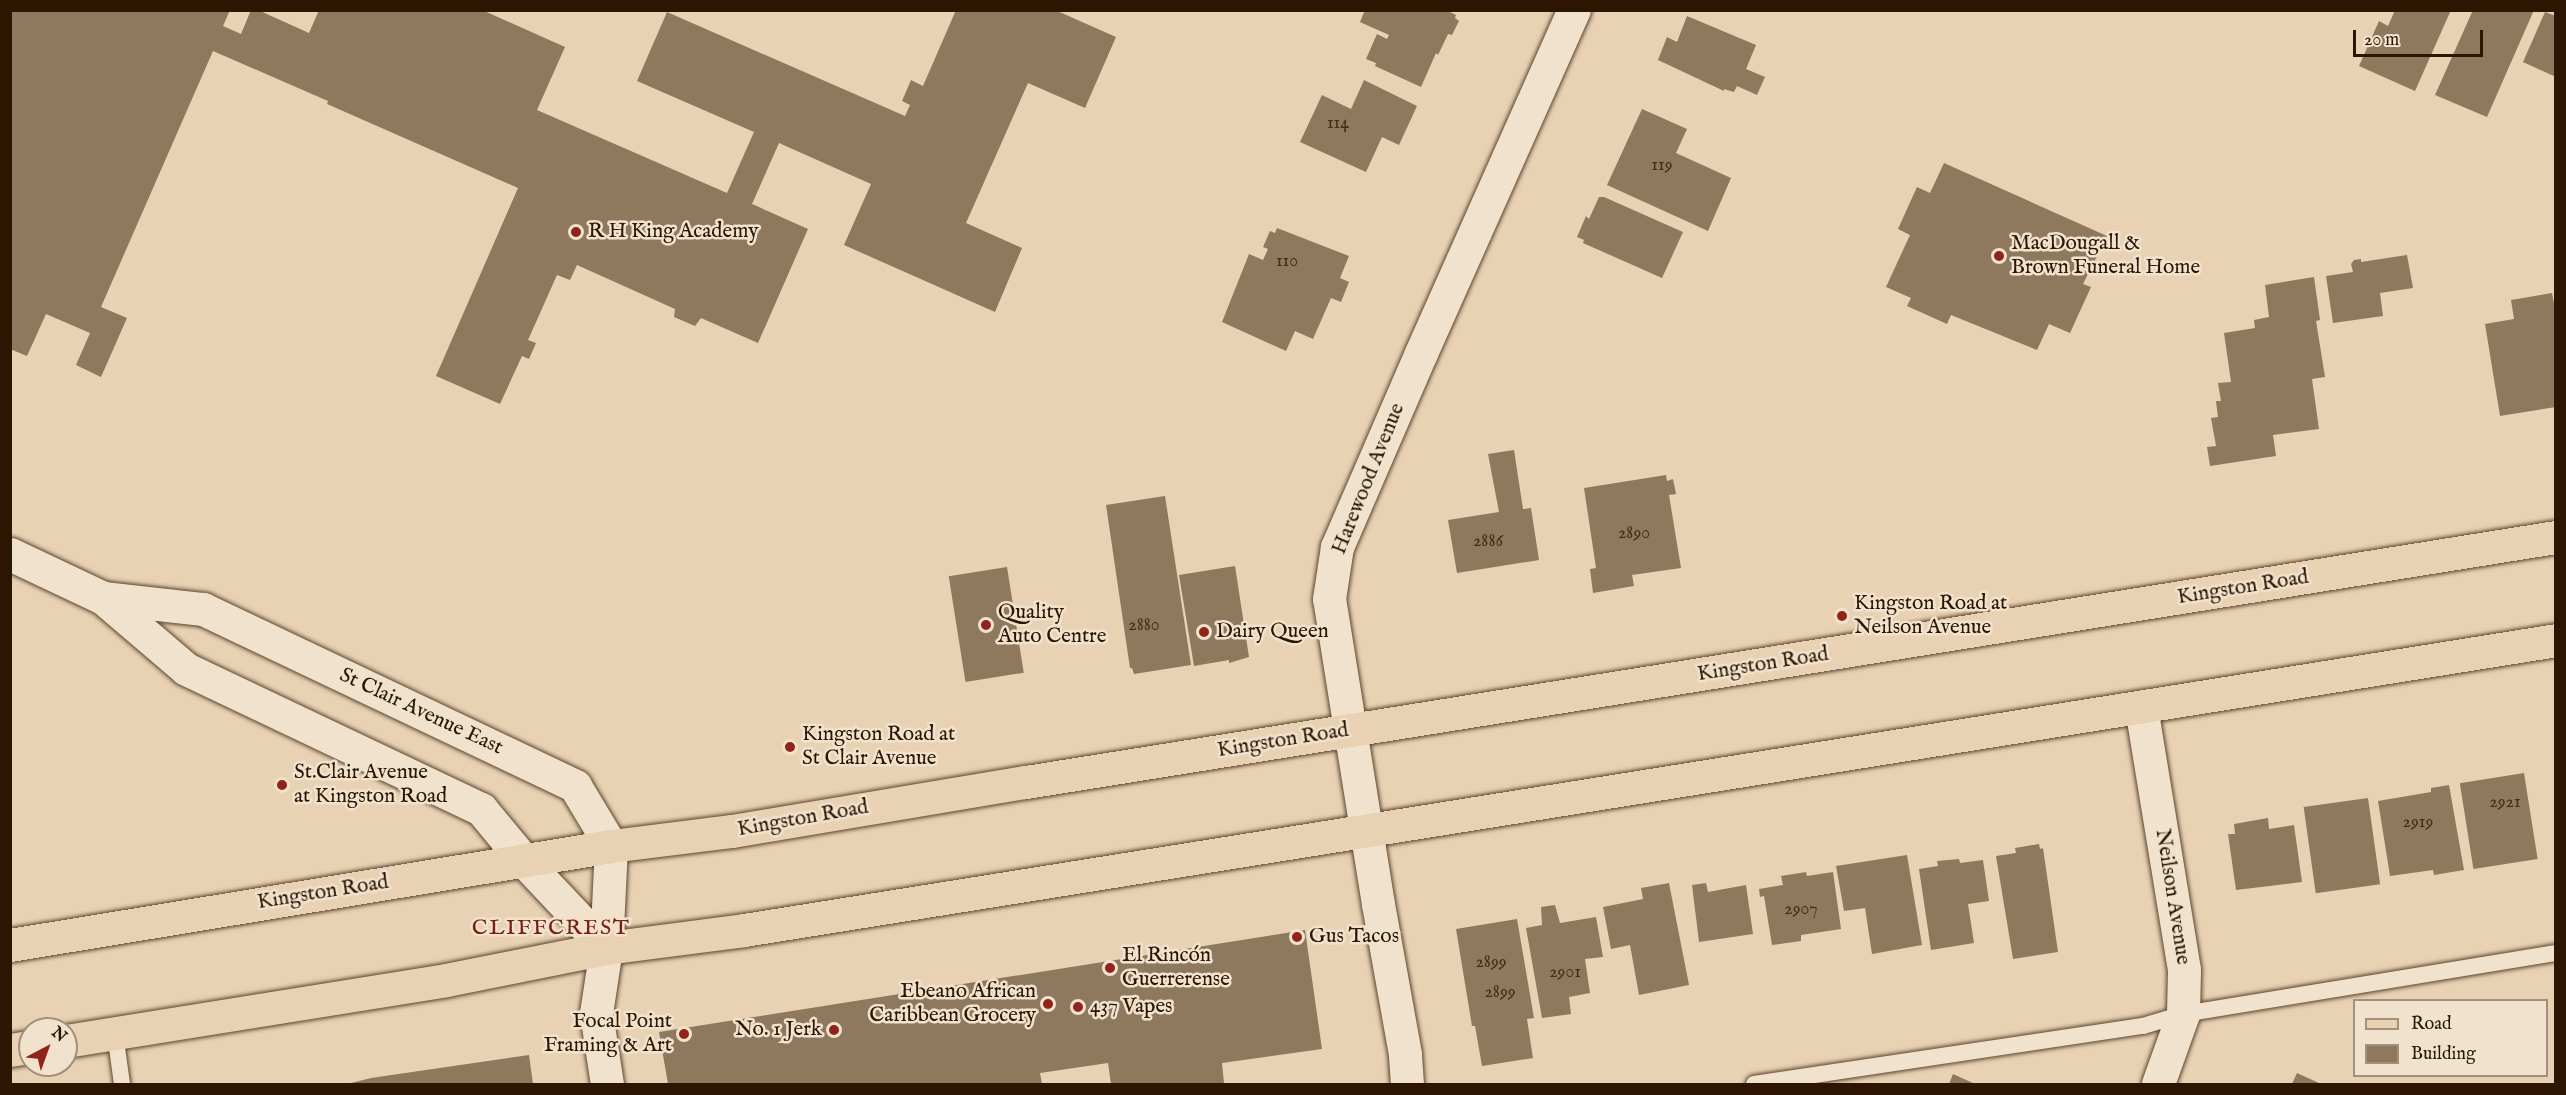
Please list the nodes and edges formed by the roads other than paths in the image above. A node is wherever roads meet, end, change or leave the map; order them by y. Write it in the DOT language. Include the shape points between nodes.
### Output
graph roads {
  1 [pos="1574,10"];
  2 [pos="2556,537"];
  3 [pos="10,554"];
  4 [pos="103,598"];
  5 [pos="2556,640"];
  6 [pos="2141,707"];
  7 [pos="1352,731"];
  8 [pos="1367,831"];
  9 [pos="611,846"];
  10 [pos="525,862"];
  11 [pos="10,945"];
  12 [pos="606,948"];
  13 [pos="2556,953"];
  14 [pos="2183,1014"];
  15 [pos="115,1033"];
  16 [pos="78,1039"];
  17 [pos="122,1084"];
  18 [pos="607,1084"];
  19 [pos="1407,1084"];
  20 [pos="1754,1084"];
  21 [pos="2158,1084"];
  1 -- 7 [label="street, Harewood Avenue" via="1337,547 1329,599"];
  2 -- 7 [label="main road, Kingston Road"];
  3 -- 4 [label="street, St Clair Avenue East"];
  4 -- 9 [label="street, St Clair Avenue East" via="203,609 575,786"];
  4 -- 10 [label="street, St Clair Avenue East" via="186,669 482,809"];
  5 -- 6 [label="main road"];
  6 -- 8 [label="main road"];
  6 -- 14 [label="street, Neilson Avenue" via="2184,970"];
  7 -- 8 [label="street, Harewood Avenue"];
  7 -- 9 [label="main road, Kingston Road" via="732,831"];
  8 -- 12 [label="main road"];
  8 -- 19 [label="street, Harewood Avenue"];
  9 -- 10 [label="main road, Kingston Road"];
  9 -- 12 [label="street"];
  10 -- 11 [label="main road, Kingston Road"];
  10 -- 12 [label="street, St Clair Avenue East"];
  12 -- 15 [label="main road" via="446,980"];
  12 -- 18 [label="street" via="596,1012"];
  13 -- 14 [label="lane"];
  14 -- 20 [label="lane" via="2143,1026"];
  14 -- 21 [label="street, Neilson Avenue"];
  15 -- 16 [label="main road"];
  15 -- 17 [label="lane"];
}
